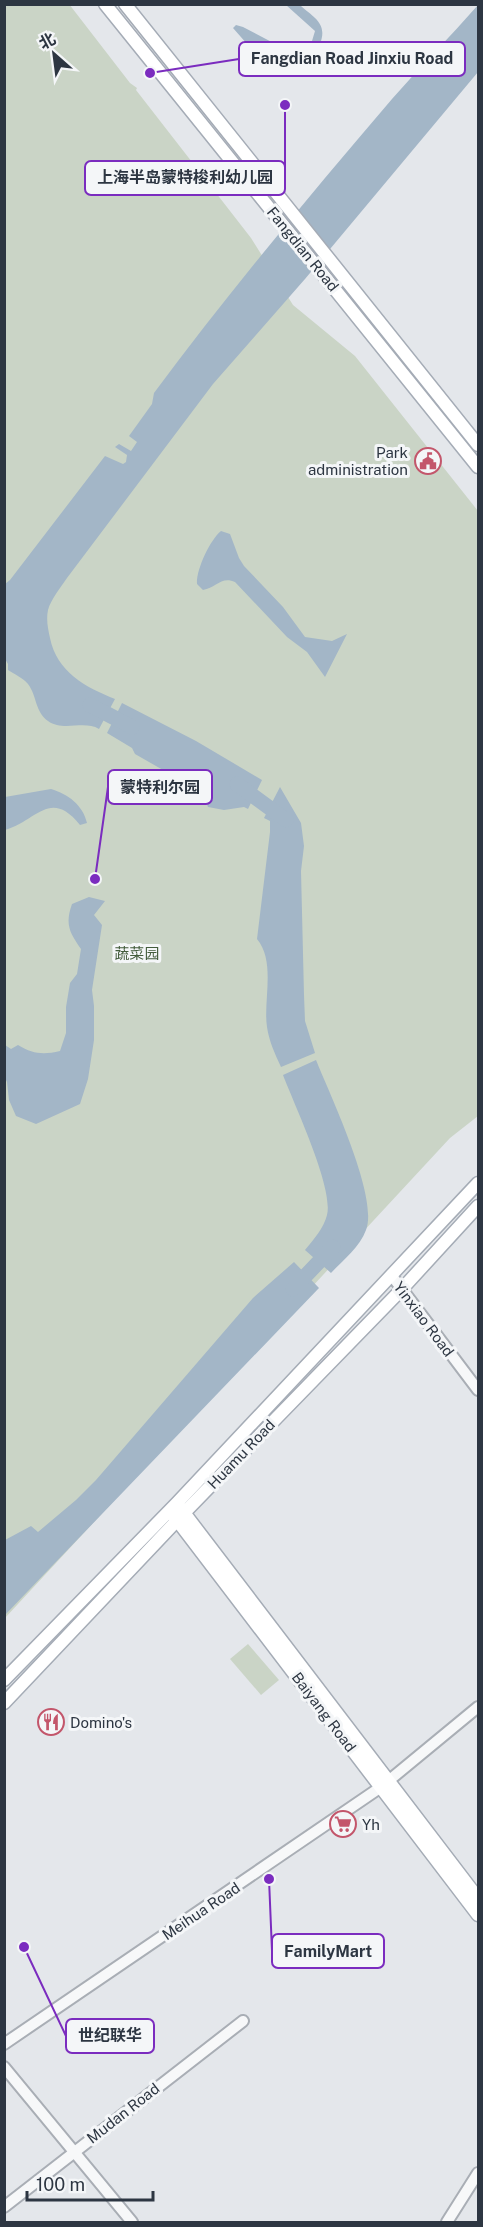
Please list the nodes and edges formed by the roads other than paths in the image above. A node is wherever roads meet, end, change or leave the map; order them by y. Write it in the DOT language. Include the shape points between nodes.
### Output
graph roads {
  1 [pos="105,4"];
  2 [pos="125,4"];
  3 [pos="478,446"];
  4 [pos="478,466"];
  5 [pos="478,1184"];
  6 [pos="478,1206"];
  7 [pos="392,1276"];
  8 [pos="402,1289"];
  9 [pos="478,1389"];
  10 [pos="177,1511"];
  11 [pos="4,1680"];
  12 [pos="4,1703"];
  13 [pos="478,1707"];
  14 [pos="385,1784"];
  15 [pos="478,1898"];
  16 [pos="478,1915"];
  17 [pos="243,2021"];
  18 [pos="4,2044"];
  19 [pos="4,2067"];
  20 [pos="73,2152"];
  21 [pos="478,2173"];
  22 [pos="4,2207"];
  23 [pos="132,2223"];
  24 [pos="447,2223"];
  1 -- 4 [label="main road, Fangdian Road"];
  2 -- 3 [label="main road, Fangdian Road"];
  5 -- 7 [label="main road, Huamu Road"];
  6 -- 8 [label="main road, Huamu Road"];
  7 -- 8 [label="street, Yinxiao Road"];
  7 -- 10 [label="main road, Huamu Road"];
  8 -- 9 [label="street, Yinxiao Road"];
  8 -- 10 [label="main road, Huamu Road"];
  10 -- 11 [label="main road, Huamu Road"];
  10 -- 12 [label="main road, Huamu Road"];
  10 -- 14 [label="main road, Baiyang Road"];
  13 -- 14 [label="street, Meihua Road"];
  14 -- 15 [label="main road, Baiyang Road"];
  14 -- 16 [label="main road, Baiyang Road"];
  14 -- 18 [label="street, Meihua Road"];
  17 -- 20 [label="street, Mudan Road"];
  19 -- 20 [label="street"];
  20 -- 22 [label="street, Mudan Road"];
  20 -- 23 [label="street"];
  21 -- 24 [label="street"];
}
